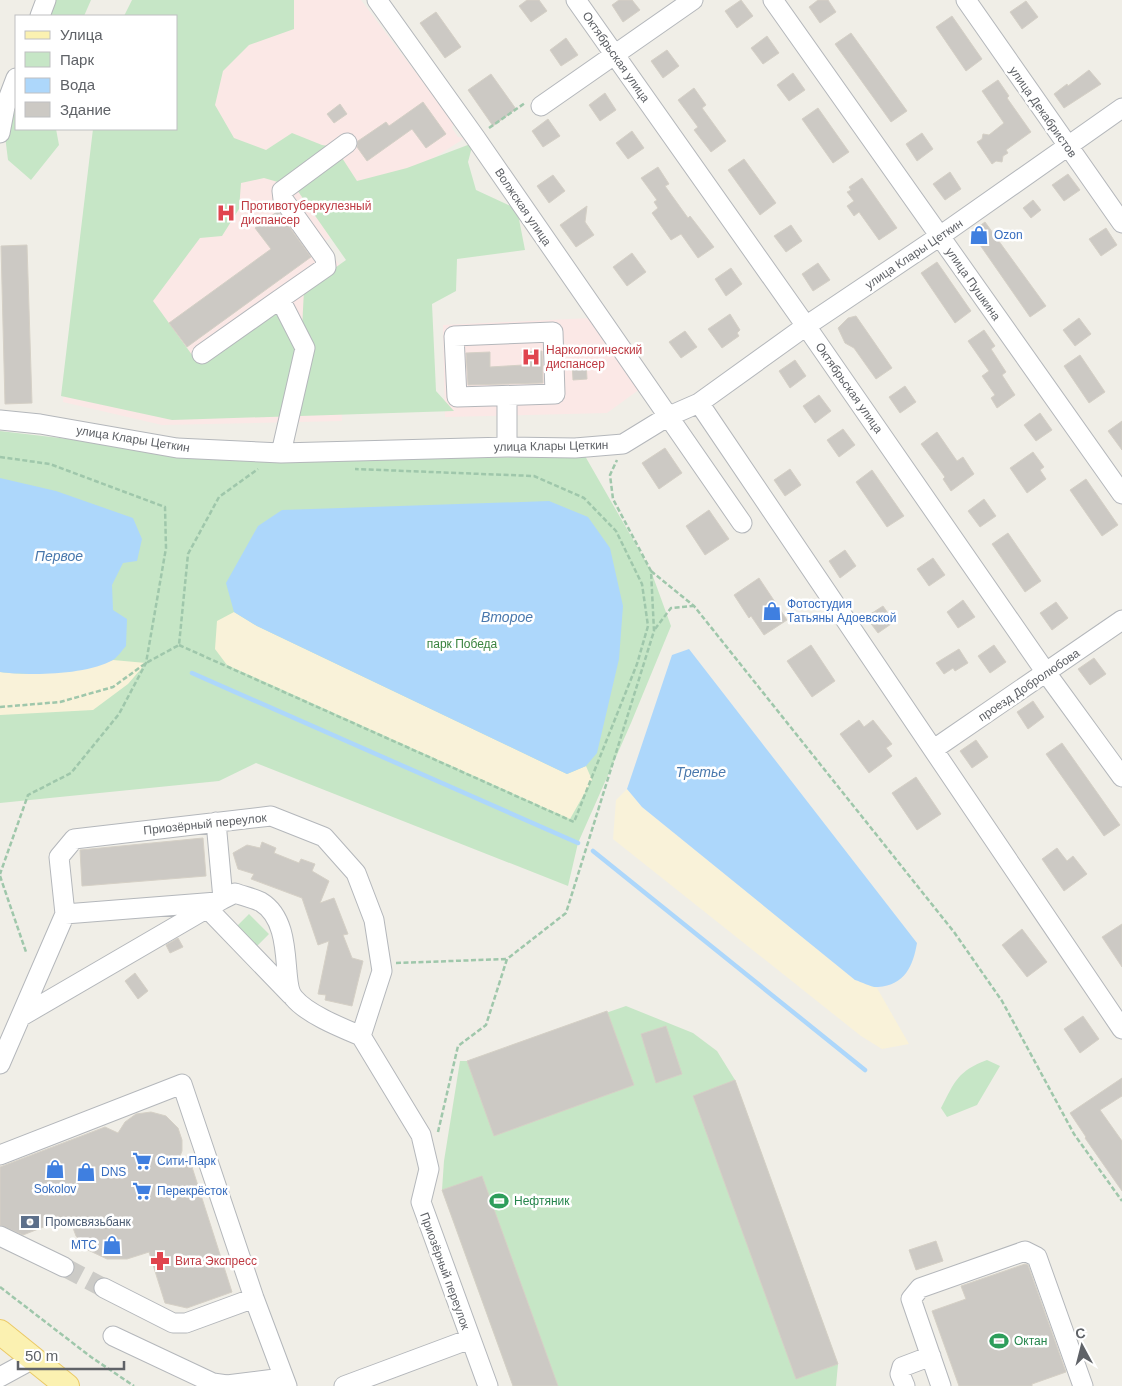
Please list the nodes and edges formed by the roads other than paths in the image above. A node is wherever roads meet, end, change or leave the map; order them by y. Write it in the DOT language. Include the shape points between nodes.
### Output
graph roads {
  1 [pos="46,0"];
  2 [pos="377,0"];
  3 [pos="576,0"];
  4 [pos="693,0"];
  5 [pos="773,0"];
  6 [pos="966,0"];
  7 [pos="40,15"];
  8 [pos="614,55"];
  9 [pos="15,81"];
  10 [pos="541,106"];
  11 [pos="1122,108"];
  12 [pos="0,133"];
  13 [pos="347,143"];
  14 [pos="1068,148"];
  15 [pos="1122,223"];
  16 [pos="940,236"];
  17 [pos="280,299"];
  18 [pos="806,326"];
  19 [pos="202,354"];
  20 [pos="506,396"];
  21 [pos="699,403"];
  22 [pos="667,417"];
  23 [pos="0,420"];
  24 [pos="507,447"];
  25 [pos="282,453"];
  26 [pos="1122,494"];
  27 [pos="742,523"];
  28 [pos="1122,620"];
  29 [pos="1047,674"];
  30 [pos="934,749"];
  31 [pos="1122,777"];
  32 [pos="216,822"];
  33 [pos="215,903"];
  34 [pos="65,914"];
  35 [pos="293,997"];
  36 [pos="22,1016"];
  37 [pos="1122,1030"];
  38 [pos="361,1036"];
  39 [pos="0,1064"];
  40 [pos="0,1154"];
  41 [pos="0,1236"];
  42 [pos="64,1266"];
  43 [pos="104,1288"];
  44 [pos="254,1298"];
  45 [pos="0,1332"];
  46 [pos="113,1336"];
  47 [pos="470,1339"];
  48 [pos="931,1356"];
  49 [pos="34,1359"];
  50 [pos="0,1377"];
  51 [pos="285,1382"];
  52 [pos="67,1386"];
  53 [pos="344,1386"];
  54 [pos="488,1386"];
  55 [pos="905,1386"];
  56 [pos="941,1386"];
  57 [pos="1083,1386"];
  1 -- 7 [label="street"];
  2 -- 22 [label="street, Волжская улица"];
  3 -- 8 [label="street, Октябрьская улица"];
  4 -- 8 [label="street"];
  5 -- 16 [label="street, улица Пушкина"];
  6 -- 14 [label="street, улица Декабристов"];
  8 -- 10 [label="street"];
  8 -- 18 [label="street, Октябрьская улица"];
  9 -- 12 [label="street"];
  11 -- 14 [label="street, улица Клары Цеткин"];
  13 -- 17 [label="street" via="282,191 283,199 325,258 326,266"];
  14 -- 15 [label="street, улица Декабристов"];
  14 -- 16 [label="street, улица Клары Цеткин"];
  16 -- 18 [label="street, улица Клары Цеткин"];
  16 -- 26 [label="street, улица Пушкина"];
  17 -- 19 [label="street"];
  17 -- 25 [label="street" via="305,348"];
  18 -- 21 [label="street, улица Клары Цеткин"];
  18 -- 29 [label="street, Октябрьская улица"];
  20 -- 20 [label="street" via="555,394 553,332 454,336 457,397"];
  20 -- 24 [label="street"];
  21 -- 22 [label="street, улица Клары Цеткин"];
  21 -- 30 [label="street"];
  22 -- 24 [label="street, улица Клары Цеткин" via="623,444 575,448"];
  22 -- 27 [label="street, Волжская улица"];
  23 -- 25 [label="street, улица Клары Цеткин" via="177,448"];
  24 -- 25 [label="street, улица Клары Цеткин"];
  28 -- 29 [label="street, проезд Добролюбова"];
  29 -- 30 [label="street, проезд Добролюбова"];
  29 -- 31 [label="street, Октябрьская улица"];
  30 -- 37 [label="street"];
  32 -- 33 [label="street"];
  32 -- 34 [label="street, Приозёрный переулок" via="74,839 59,857"];
  32 -- 38 [label="street, Приозёрный переулок" via="270,816 324,837 356,873 374,920 382,971"];
  33 -- 34 [label="street"];
  33 -- 35 [label="street"];
  33 -- 35 [label="street" via="235,893 261,902 272,912 283,940 288,984"];
  33 -- 36 [label="street"];
  34 -- 36 [label="street"];
  35 -- 38 [label="street" via="325,1020"];
  36 -- 39 [label="street"];
  38 -- 47 [label="street, Приозёрный переулок" via="421,1135 429,1169 421,1202"];
  40 -- 44 [label="street" via="182,1084"];
  41 -- 42 [label="street"];
  43 -- 44 [label="street" via="173,1323 186,1323"];
  44 -- 51 [label="street"];
  45 -- 49 [label="main road"];
  46 -- 51 [label="street" via="213,1383 226,1386"];
  47 -- 53 [label="street"];
  47 -- 54 [label="street, Приозёрный переулок"];
  48 -- 55 [label="street" via="902,1367 900,1374"];
  48 -- 56 [label="street"];
  48 -- 57 [label="street" via="911,1299 920,1288 1025,1251 1038,1257"];
  49 -- 50 [label="street"];
  49 -- 52 [label="main road"];
}
